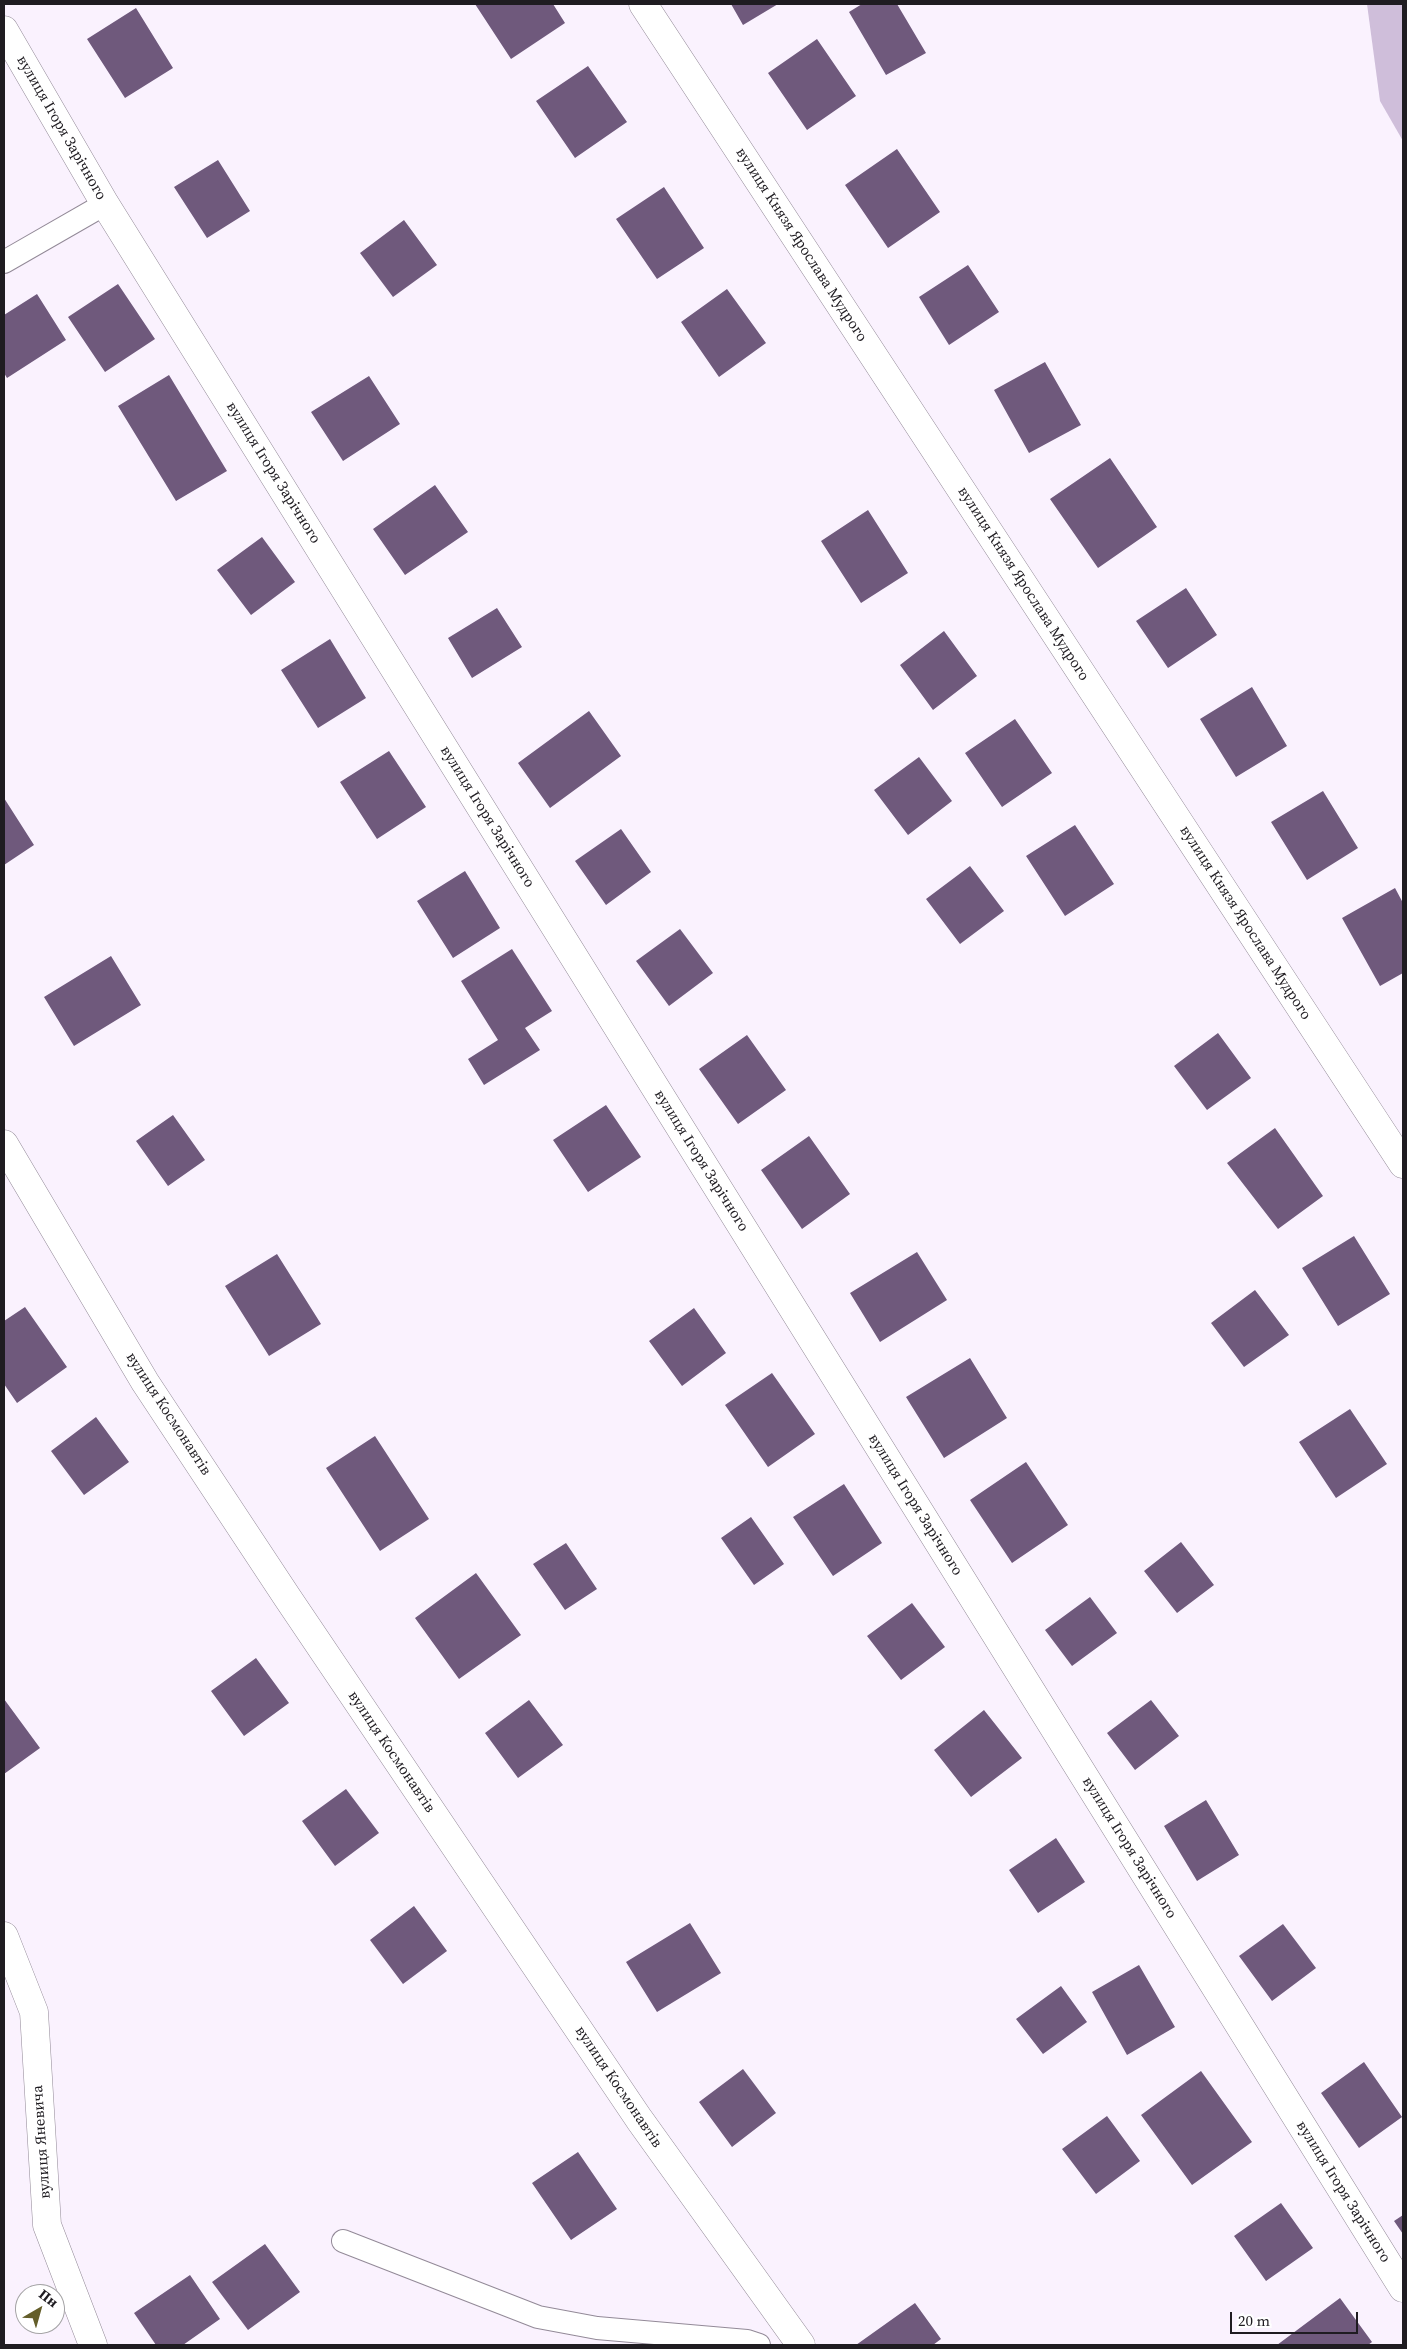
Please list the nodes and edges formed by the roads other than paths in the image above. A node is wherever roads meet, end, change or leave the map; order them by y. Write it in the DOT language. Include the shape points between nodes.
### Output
graph roads {
  1 [pos="643,4"];
  2 [pos="4,30"];
  3 [pos="106,204"];
  4 [pos="4,262"];
  5 [pos="4,1144"];
  6 [pos="1403,1164"];
  7 [pos="4,1936"];
  8 [pos="343,2241"];
  9 [pos="1403,2288"];
  10 [pos="94,2345"];
  11 [pos="759,2345"];
  12 [pos="800,2345"];
  1 -- 6 [label="street, вулиця Князя Ярослава Мудрого"];
  2 -- 3 [label="street, вулиця Ігоря Зарічного"];
  3 -- 4 [label="lane"];
  3 -- 9 [label="street, вулиця Ігоря Зарічного"];
  5 -- 12 [label="street, вулиця Космонавтів" via="145,1382 287,1598 639,2119"];
  7 -- 10 [label="street, вулиця Яневича" via="34,2012 47,2225"];
  8 -- 11 [label="lane" via="538,2317 597,2328 747,2341"];
}
